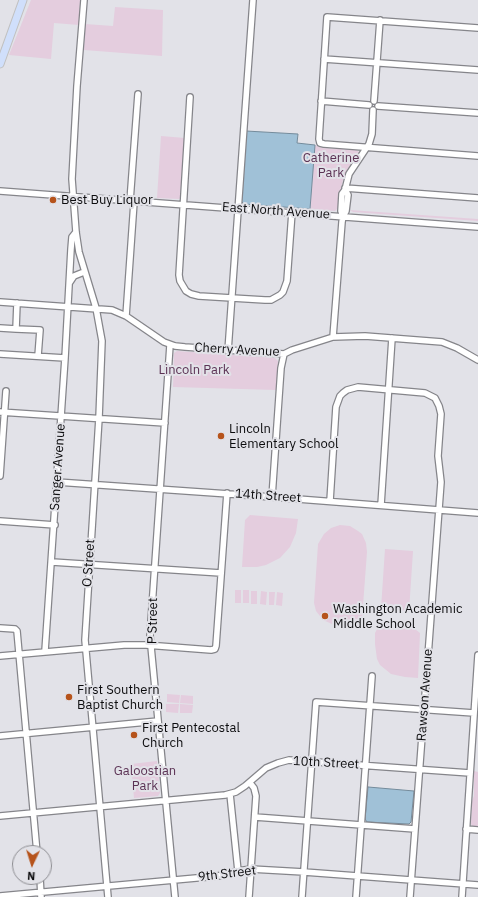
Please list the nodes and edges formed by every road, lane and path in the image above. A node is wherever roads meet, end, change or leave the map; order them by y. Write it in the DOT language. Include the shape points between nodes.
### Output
graph roads {
  1 [pos="23,0"];
  2 [pos="84,0"];
  3 [pos="253,0"];
  4 [pos="380,20"];
  5 [pos="478,28"];
  6 [pos="324,59"];
  7 [pos="376,63"];
  8 [pos="0,64"];
  9 [pos="478,70"];
  10 [pos="138,94"];
  11 [pos="190,97"];
  12 [pos="321,102"];
  13 [pos="374,105"];
  14 [pos="478,113"];
  15 [pos="367,147"];
  16 [pos="478,156"];
  17 [pos="345,189"];
  18 [pos="0,191"];
  19 [pos="74,196"];
  20 [pos="478,198"];
  21 [pos="132,202"];
  22 [pos="184,205"];
  23 [pos="238,209"];
  24 [pos="292,212"];
  25 [pos="343,216"];
  26 [pos="478,226"];
  27 [pos="76,232"];
  28 [pos="84,272"];
  29 [pos="70,282"];
  30 [pos="232,298"];
  31 [pos="0,302"];
  32 [pos="17,303"];
  33 [pos="68,306"];
  34 [pos="96,308"];
  35 [pos="126,316"];
  36 [pos="0,328"];
  37 [pos="16,329"];
  38 [pos="334,337"];
  39 [pos="392,338"];
  40 [pos="170,344"];
  41 [pos="228,350"];
  42 [pos="0,354"];
  43 [pos="284,354"];
  44 [pos="38,356"];
  45 [pos="65,358"];
  46 [pos="478,360"];
  47 [pos="389,390"];
  48 [pos="6,391"];
  49 [pos="2,412"];
  50 [pos="62,416"];
  51 [pos="99,418"];
  52 [pos="164,423"];
  53 [pos="0,476"];
  54 [pos="57,482"];
  55 [pos="94,485"];
  56 [pos="160,489"];
  57 [pos="227,494"];
  58 [pos="272,497"];
  59 [pos="330,501"];
  60 [pos="381,505"];
  61 [pos="438,510"];
  62 [pos="478,513"];
  63 [pos="0,521"];
  64 [pos="55,525"];
  65 [pos="52,562"];
  66 [pos="89,564"];
  67 [pos="155,568"];
  68 [pos="221,573"];
  69 [pos="0,628"];
  70 [pos="151,645"];
  71 [pos="85,648"];
  72 [pos="46,652"];
  73 [pos="19,654"];
  74 [pos="478,655"];
  75 [pos="0,656"];
  76 [pos="372,676"];
  77 [pos="477,686"];
  78 [pos="370,706"];
  79 [pos="424,710"];
  80 [pos="474,713"];
  81 [pos="158,721"];
  82 [pos="92,727"];
  83 [pos="475,729"];
  84 [pos="26,733"];
  85 [pos="0,736"];
  86 [pos="312,762"];
  87 [pos="366,766"];
  88 [pos="419,770"];
  89 [pos="470,773"];
  90 [pos="250,783"];
  91 [pos="230,794"];
  92 [pos="166,800"];
  93 [pos="100,806"];
  94 [pos="34,812"];
  95 [pos="0,816"];
  96 [pos="254,817"];
  97 [pos="308,821"];
  98 [pos="362,825"];
  99 [pos="415,829"];
  100 [pos="466,829"];
  101 [pos="478,830"];
  102 [pos="36,845"];
  103 [pos="251,869"];
  104 [pos="238,871"];
  105 [pos="304,872"];
  106 [pos="357,876"];
  107 [pos="173,880"];
  108 [pos="411,880"];
  109 [pos="462,884"];
  110 [pos="478,885"];
  111 [pos="107,886"];
  112 [pos="41,894"];
  113 [pos="0,896"];
  114 [pos="108,897"];
  115 [pos="175,897"];
  116 [pos="249,897"];
  117 [pos="302,897"];
  118 [pos="356,897"];
  119 [pos="410,897"];
  120 [pos="462,897"];
  1 -- 8 [label="main road"];
  2 -- 19 [label="street, Sanger Avenue" via="74,128"];
  3 -- 23 [label="street"];
  4 -- 5 [label="street"];
  4 -- 6 [label="street" via="327,17"];
  4 -- 7 [label="street"];
  6 -- 7 [label="street"];
  6 -- 12 [label="street"];
  7 -- 9 [label="street"];
  7 -- 13 [label="street"];
  10 -- 21 [label="street"];
  11 -- 22 [label="street"];
  12 -- 13 [label="street"];
  12 -- 15 [label="street" via="318,139 320,143"];
  13 -- 14 [label="street"];
  13 -- 15 [label="street" via="372,134"];
  15 -- 16 [label="street"];
  15 -- 17 [label="street" via="349,174"];
  17 -- 20 [label="street"];
  17 -- 25 [label="street" via="348,195"];
  18 -- 19 [label="street, East North Avenue"];
  19 -- 21 [label="street, East North Avenue"];
  19 -- 27 [label="street, Sanger Avenue"];
  21 -- 22 [label="street, East North Avenue"];
  21 -- 35 [label="street"];
  22 -- 23 [label="street, East North Avenue"];
  22 -- 30 [label="street" via="179,275 182,287 199,296"];
  23 -- 24 [label="street, East North Avenue"];
  23 -- 30 [label="street"];
  24 -- 25 [label="street, East North Avenue"];
  24 -- 30 [label="street" via="287,281 283,292 271,300"];
  25 -- 26 [label="street, East North Avenue"];
  25 -- 38 [label="street"];
  27 -- 28 [label="street, O Street"];
  27 -- 29 [label="street, Sanger Avenue" via="72,237"];
  28 -- 29 [label="street" via="74,276"];
  28 -- 34 [label="street, O Street"];
  29 -- 33 [label="street, Sanger Avenue"];
  30 -- 41 [label="street"];
  31 -- 32 [label="street, Cherry Avenue"];
  32 -- 33 [label="street, Cherry Avenue"];
  32 -- 37 [label="street"];
  33 -- 34 [label="street, Cherry Avenue"];
  33 -- 45 [label="street, Sanger Avenue"];
  34 -- 35 [label="street, Cherry Avenue" via="112,310"];
  34 -- 51 [label="street, O Street" via="103,349"];
  35 -- 40 [label="street, Cherry Avenue"];
  36 -- 37 [label="street"];
  37 -- 44 [label="street" via="40,330"];
  38 -- 39 [label="street, Cherry Avenue" via="351,335"];
  38 -- 43 [label="street, Cherry Avenue"];
  39 -- 46 [label="street, Cherry Avenue" via="442,342"];
  39 -- 47 [label="street"];
  40 -- 41 [label="street, Cherry Avenue"];
  40 -- 52 [label="street, P Street"];
  41 -- 43 [label="street, Cherry Avenue"];
  42 -- 44 [label="street"];
  43 -- 58 [label="street"];
  44 -- 45 [label="street"];
  45 -- 50 [label="street, Sanger Avenue"];
  47 -- 59 [label="street" via="353,388 340,396 336,407"];
  47 -- 60 [label="street"];
  47 -- 61 [label="street, Rawson Avenue" via="425,393 435,398 440,406 438,456 441,482"];
  48 -- 49 [label="street"];
  49 -- 50 [label="street"];
  49 -- 53 [label="street"];
  50 -- 51 [label="street"];
  50 -- 54 [label="street, Sanger Avenue"];
  51 -- 52 [label="street"];
  51 -- 55 [label="street, O Street"];
  52 -- 56 [label="street, P Street"];
  54 -- 55 [label="street, 14th Street"];
  54 -- 64 [label="street, Sanger Avenue"];
  55 -- 56 [label="street, 14th Street"];
  55 -- 66 [label="street, O Street"];
  56 -- 57 [label="street, 14th Street"];
  56 -- 67 [label="street, P Street"];
  57 -- 58 [label="street, 14th Street"];
  57 -- 68 [label="street"];
  58 -- 59 [label="street, 14th Street"];
  59 -- 60 [label="street, 14th Street"];
  60 -- 61 [label="street, 14th Street"];
  61 -- 62 [label="street, 14th Street"];
  61 -- 79 [label="street, Rawson Avenue"];
  63 -- 64 [label="street"];
  64 -- 65 [label="street, Sanger Avenue"];
  65 -- 66 [label="street"];
  65 -- 72 [label="street, Sanger Avenue"];
  66 -- 67 [label="street"];
  66 -- 71 [label="street, O Street"];
  67 -- 68 [label="street"];
  67 -- 70 [label="street, P Street"];
  68 -- 70 [label="street" via="215,649"];
  69 -- 73 [label="street" via="16,630"];
  70 -- 71 [label="street" via="124,644"];
  70 -- 81 [label="street, P Street"];
  71 -- 72 [label="street"];
  71 -- 82 [label="street, O Street"];
  72 -- 73 [label="street"];
  73 -- 75 [label="street"];
  73 -- 84 [label="street"];
  74 -- 77 [label="street"];
  76 -- 78 [label="street"];
  77 -- 80 [label="street"];
  78 -- 79 [label="street"];
  78 -- 86 [label="street" via="316,702"];
  78 -- 87 [label="street"];
  79 -- 80 [label="street"];
  79 -- 88 [label="street, Rawson Avenue"];
  80 -- 83 [label="street"];
  81 -- 82 [label="street"];
  81 -- 92 [label="street, P Street"];
  82 -- 84 [label="street"];
  82 -- 93 [label="street, O Street"];
  83 -- 89 [label="street"];
  84 -- 85 [label="street"];
  84 -- 94 [label="street"];
  86 -- 87 [label="street, 10th Street"];
  86 -- 90 [label="street, 10th Street" via="278,762 262,771"];
  86 -- 97 [label="street"];
  87 -- 88 [label="street, 10th Street"];
  87 -- 98 [label="street"];
  88 -- 89 [label="street, 10th Street"];
  88 -- 99 [label="street, Rawson Avenue"];
  89 -- 100 [label="street"];
  90 -- 91 [label="street, 10th Street"];
  90 -- 96 [label="street" via="256,796"];
  91 -- 92 [label="street, 10th Street"];
  91 -- 104 [label="street"];
  92 -- 93 [label="street, 10th Street"];
  92 -- 107 [label="street, P Street"];
  93 -- 94 [label="street, 10th Street"];
  93 -- 111 [label="street, O Street"];
  94 -- 95 [label="street, 10th Street"];
  94 -- 102 [label="street"];
  96 -- 97 [label="street"];
  96 -- 103 [label="street"];
  97 -- 98 [label="street"];
  97 -- 105 [label="street"];
  98 -- 99 [label="street"];
  98 -- 106 [label="street"];
  99 -- 108 [label="street, Rawson Avenue"];
  100 -- 101 [label="street"];
  100 -- 109 [label="street"];
  103 -- 104 [label="street, 9th Street"];
  103 -- 105 [label="street, 9th Street"];
  103 -- 116 [label="street"];
  104 -- 107 [label="street, 9th Street" via="218,876"];
  105 -- 106 [label="street, 9th Street"];
  105 -- 117 [label="street"];
  106 -- 108 [label="street, 9th Street"];
  106 -- 118 [label="street"];
  107 -- 111 [label="street, 9th Street"];
  107 -- 115 [label="street, P Street"];
  108 -- 109 [label="street, 9th Street"];
  108 -- 119 [label="street, Rawson Avenue"];
  109 -- 110 [label="street, 9th Street"];
  109 -- 120 [label="street"];
  111 -- 112 [label="street, 9th Street"];
  111 -- 114 [label="street, O Street"];
  112 -- 113 [label="street, 9th Street"];
}
